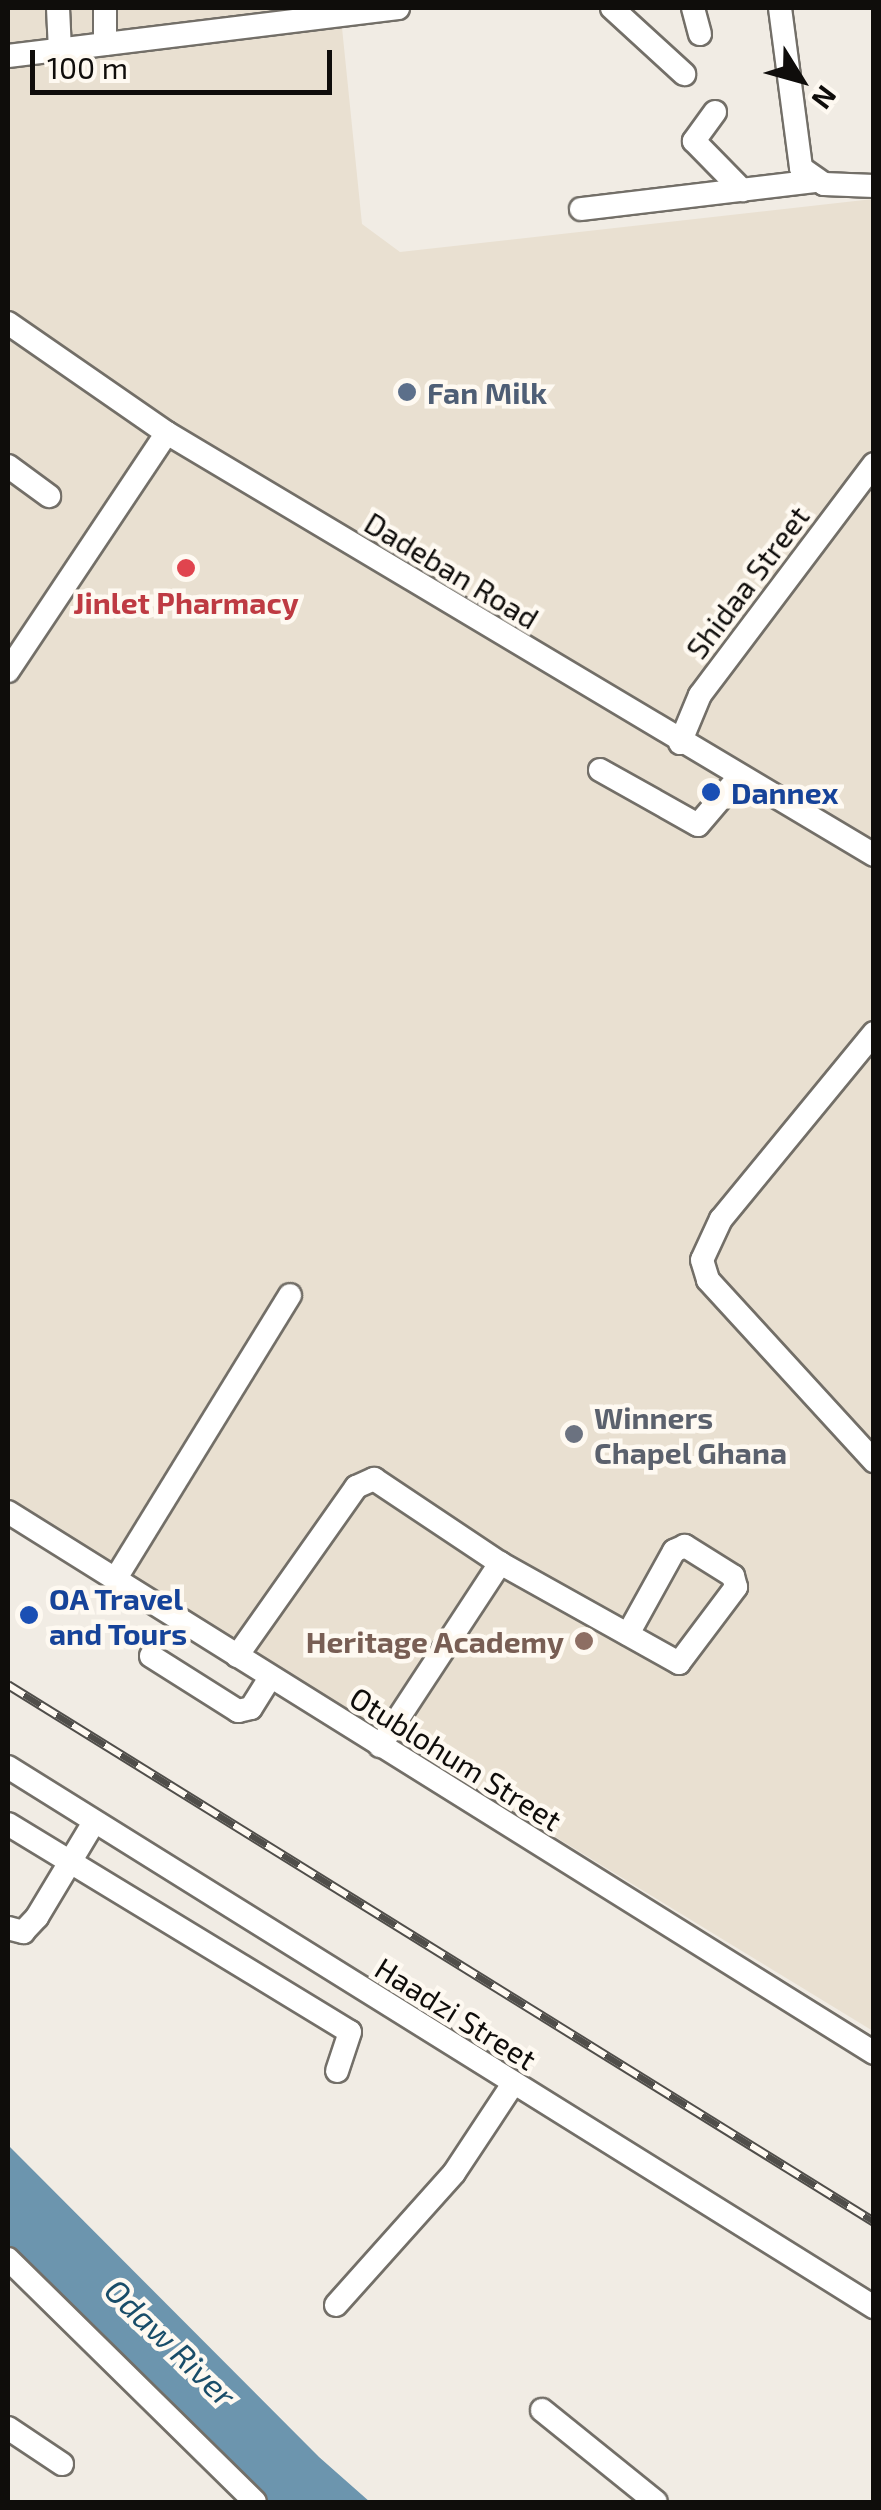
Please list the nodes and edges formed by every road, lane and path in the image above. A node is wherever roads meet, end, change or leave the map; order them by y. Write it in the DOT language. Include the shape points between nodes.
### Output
graph roads {
  1 [pos="58,8"];
  2 [pos="105,8"];
  3 [pos="398,8"];
  4 [pos="612,8"];
  5 [pos="693,8"];
  6 [pos="780,8"];
  7 [pos="371,9"];
  8 [pos="338,11"];
  9 [pos="252,16"];
  10 [pos="700,34"];
  11 [pos="105,44"];
  12 [pos="60,50"];
  13 [pos="8,56"];
  14 [pos="684,74"];
  15 [pos="715,112"];
  16 [pos="816,181"];
  17 [pos="874,186"];
  18 [pos="742,190"];
  19 [pos="581,210"];
  20 [pos="8,323"];
  21 [pos="167,433"];
  22 [pos="874,464"];
  23 [pos="8,466"];
  24 [pos="49,496"];
  25 [pos="8,671"];
  26 [pos="680,744"];
  27 [pos="600,770"];
  28 [pos="740,778"];
  29 [pos="874,855"];
  30 [pos="874,1033"];
  31 [pos="290,1295"];
  32 [pos="874,1460"];
  33 [pos="8,1512"];
  34 [pos="500,1563"];
  35 [pos="116,1578"];
  36 [pos="628,1634"];
  37 [pos="151,1656"];
  38 [pos="237,1656"];
  39 [pos="270,1678"];
  40 [pos="380,1746"];
  41 [pos="8,1767"];
  42 [pos="94,1822"];
  43 [pos="8,1824"];
  44 [pos="73,1858"];
  45 [pos="8,1928"];
  46 [pos="317,1961"];
  47 [pos="290,1994"];
  48 [pos="874,2054"];
  49 [pos="337,2071"];
  50 [pos="514,2084"];
  51 [pos="8,2259"];
  52 [pos="336,2305"];
  53 [pos="874,2307"];
  54 [pos="542,2410"];
  55 [pos="8,2428"];
  56 [pos="62,2464"];
  57 [pos="254,2502"];
  58 [pos="656,2502"];
  1 -- 12 [label="street"];
  2 -- 11 [label="street"];
  3 -- 7 [label="street"];
  4 -- 14 [label="street"];
  5 -- 10 [label="street"];
  6 -- 16 [label="street" via="798,160"];
  7 -- 8 [label="street"];
  8 -- 9 [label="street"];
  9 -- 11 [label="street"];
  11 -- 12 [label="street"];
  12 -- 13 [label="street"];
  15 -- 18 [label="street" via="694,141"];
  16 -- 17 [label="street"];
  16 -- 18 [label="street"];
  18 -- 19 [label="street"];
  20 -- 21 [label="street, Dadeban Road"];
  21 -- 25 [label="street"];
  21 -- 26 [label="street, Dadeban Road"];
  22 -- 26 [label="street, Shidaa Street" via="700,695"];
  23 -- 24 [label="street"];
  26 -- 28 [label="street, Dadeban Road"];
  27 -- 28 [label="street" via="687,824 708,820"];
  28 -- 29 [label="street, Dadeban Road"];
  30 -- 32 [label="street" via="720,1219 702,1260 708,1280"];
  31 -- 35 [label="street"];
  33 -- 35 [label="street, Otublohum Street"];
  34 -- 36 [label="street"];
  34 -- 38 [label="street" via="365,1481"];
  34 -- 40 [label="street"];
  35 -- 38 [label="street, Otublohum Street"];
  36 -- 36 [label="street" via="687,1661 736,1587 733,1576 685,1546 674,1552"];
  37 -- 39 [label="street" via="238,1711 251,1708"];
  38 -- 39 [label="street, Otublohum Street"];
  39 -- 40 [label="street, Otublohum Street"];
  40 -- 48 [label="street, Otublohum Street"];
  41 -- 42 [label="street, Haadzi Street"];
  42 -- 44 [label="street"];
  42 -- 46 [label="street, Haadzi Street"];
  43 -- 44 [label="street"];
  44 -- 45 [label="street" via="23,1932"];
  44 -- 47 [label="street"];
  46 -- 47 [label="street"];
  46 -- 50 [label="street, Haadzi Street"];
  47 -- 49 [label="street" via="350,2032"];
  50 -- 52 [label="street" via="454,2173"];
  50 -- 53 [label="street, Haadzi Street"];
  51 -- 57 [label="street"];
  54 -- 58 [label="street"];
  55 -- 56 [label="street"];
}
